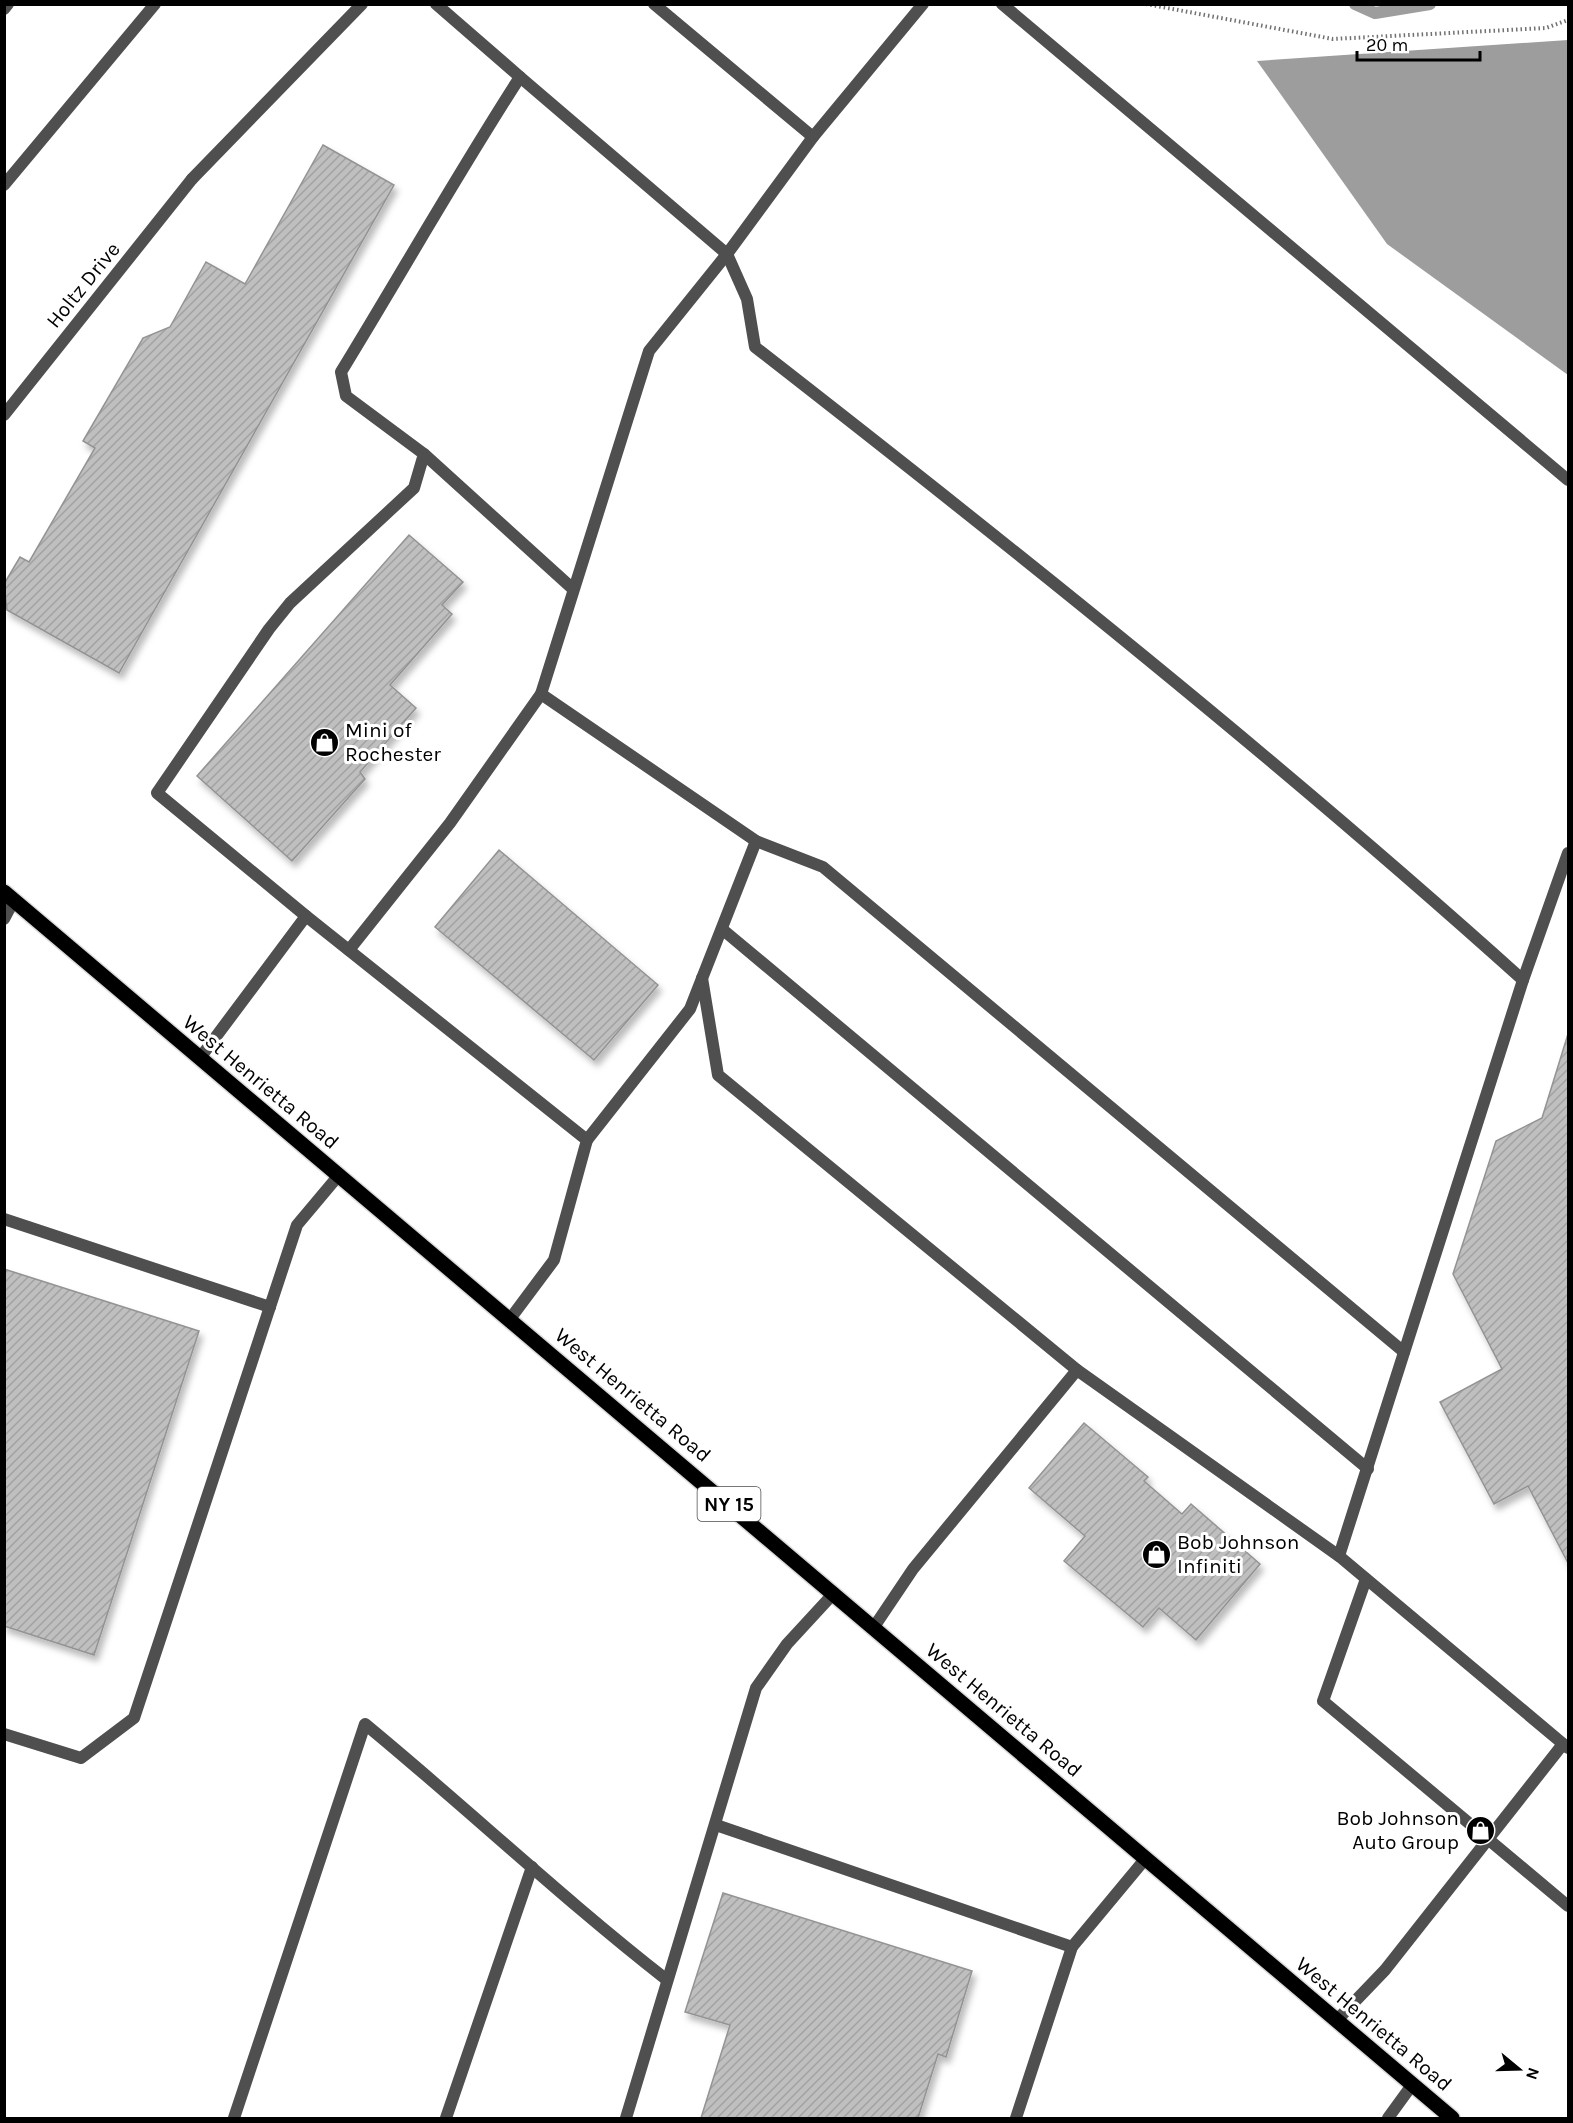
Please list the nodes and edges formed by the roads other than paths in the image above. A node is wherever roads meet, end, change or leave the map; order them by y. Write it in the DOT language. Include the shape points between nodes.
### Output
graph roads {
  1 [pos="8,4"];
  2 [pos="154,4"];
  3 [pos="362,4"];
  4 [pos="436,4"];
  5 [pos="654,4"];
  6 [pos="922,4"];
  7 [pos="1002,4"];
  8 [pos="4,9"];
  9 [pos="520,77"];
  10 [pos="813,137"];
  11 [pos="4,184"];
  12 [pos="727,254"];
  13 [pos="4,415"];
  14 [pos="424,454"];
  15 [pos="1569,480"];
  16 [pos="573,589"];
  17 [pos="541,694"];
  18 [pos="756,842"];
  19 [pos="1569,853"];
  20 [pos="9,896"];
  21 [pos="306,916"];
  22 [pos="4,919"];
  23 [pos="722,929"];
  24 [pos="349,950"];
  25 [pos="702,978"];
  26 [pos="1523,980"];
  27 [pos="200,1058"];
  28 [pos="587,1140"];
  29 [pos="339,1175"];
  30 [pos="4,1219"];
  31 [pos="270,1307"];
  32 [pos="510,1319"];
  33 [pos="1404,1352"];
  34 [pos="1077,1370"];
  35 [pos="1368,1468"];
  36 [pos="1339,1557"];
  37 [pos="1366,1579"];
  38 [pos="834,1593"];
  39 [pos="874,1627"];
  40 [pos="4,1734"];
  41 [pos="1566,1746"];
  42 [pos="716,1825"];
  43 [pos="1489,1839"];
  44 [pos="1146,1858"];
  45 [pos="532,1867"];
  46 [pos="1569,1906"];
  47 [pos="1072,1947"];
  48 [pos="667,1980"];
  49 [pos="1337,2020"];
  50 [pos="1412,2085"];
  51 [pos="234,2118"];
  52 [pos="446,2118"];
  53 [pos="626,2118"];
  54 [pos="1016,2118"];
  55 [pos="1388,2118"];
  56 [pos="1452,2118"];
  1 -- 8 [label="street"];
  2 -- 11 [label="street"];
  3 -- 13 [label="street, Holtz Drive" via="192,179"];
  4 -- 9 [label="street"];
  5 -- 10 [label="street"];
  6 -- 10 [label="street"];
  7 -- 15 [label="street"];
  9 -- 12 [label="street"];
  9 -- 14 [label="street" via="341,372 346,396"];
  10 -- 12 [label="street"];
  12 -- 16 [label="street" via="649,351"];
  12 -- 26 [label="street" via="747,299 755,347 1136,648"];
  14 -- 16 [label="street"];
  14 -- 21 [label="street" via="414,489 290,603 157,793"];
  16 -- 17 [label="street"];
  17 -- 18 [label="street"];
  17 -- 24 [label="street" via="450,824"];
  18 -- 23 [label="street"];
  18 -- 33 [label="street" via="823,867"];
  19 -- 26 [label="street"];
  20 -- 22 [label="street"];
  20 -- 27 [label="main road, West Henrietta Road / NY 15"];
  21 -- 24 [label="street"];
  21 -- 27 [label="street"];
  23 -- 25 [label="street"];
  23 -- 35 [label="street"];
  24 -- 28 [label="street"];
  25 -- 28 [label="street" via="690,1009"];
  25 -- 34 [label="street" via="718,1075"];
  26 -- 33 [label="street"];
  27 -- 29 [label="main road, West Henrietta Road / NY 15"];
  28 -- 32 [label="street" via="554,1260"];
  29 -- 31 [label="street" via="297,1225"];
  29 -- 32 [label="main road, West Henrietta Road / NY 15"];
  30 -- 31 [label="street"];
  31 -- 40 [label="street" via="134,1718 81,1758"];
  32 -- 38 [label="main road, West Henrietta Road / NY 15"];
  33 -- 35 [label="street"];
  34 -- 36 [label="street"];
  34 -- 39 [label="street" via="913,1569"];
  35 -- 36 [label="street"];
  36 -- 37 [label="street"];
  37 -- 41 [label="street"];
  37 -- 43 [label="street" via="1323,1701"];
  38 -- 39 [label="main road, West Henrietta Road / NY 15"];
  38 -- 42 [label="street" via="787,1644 756,1688"];
  39 -- 44 [label="main road, West Henrietta Road / NY 15"];
  41 -- 43 [label="street"];
  42 -- 47 [label="street"];
  42 -- 48 [label="street"];
  43 -- 46 [label="street"];
  43 -- 49 [label="street" via="1385,1970"];
  44 -- 47 [label="street"];
  44 -- 49 [label="main road, West Henrietta Road / NY 15"];
  45 -- 48 [label="street"];
  45 -- 51 [label="street" via="365,1724"];
  45 -- 52 [label="street"];
  47 -- 54 [label="street"];
  48 -- 53 [label="street"];
  49 -- 50 [label="main road, West Henrietta Road / NY 15"];
  50 -- 55 [label="street"];
  50 -- 56 [label="main road, West Henrietta Road / NY 15"];
}
